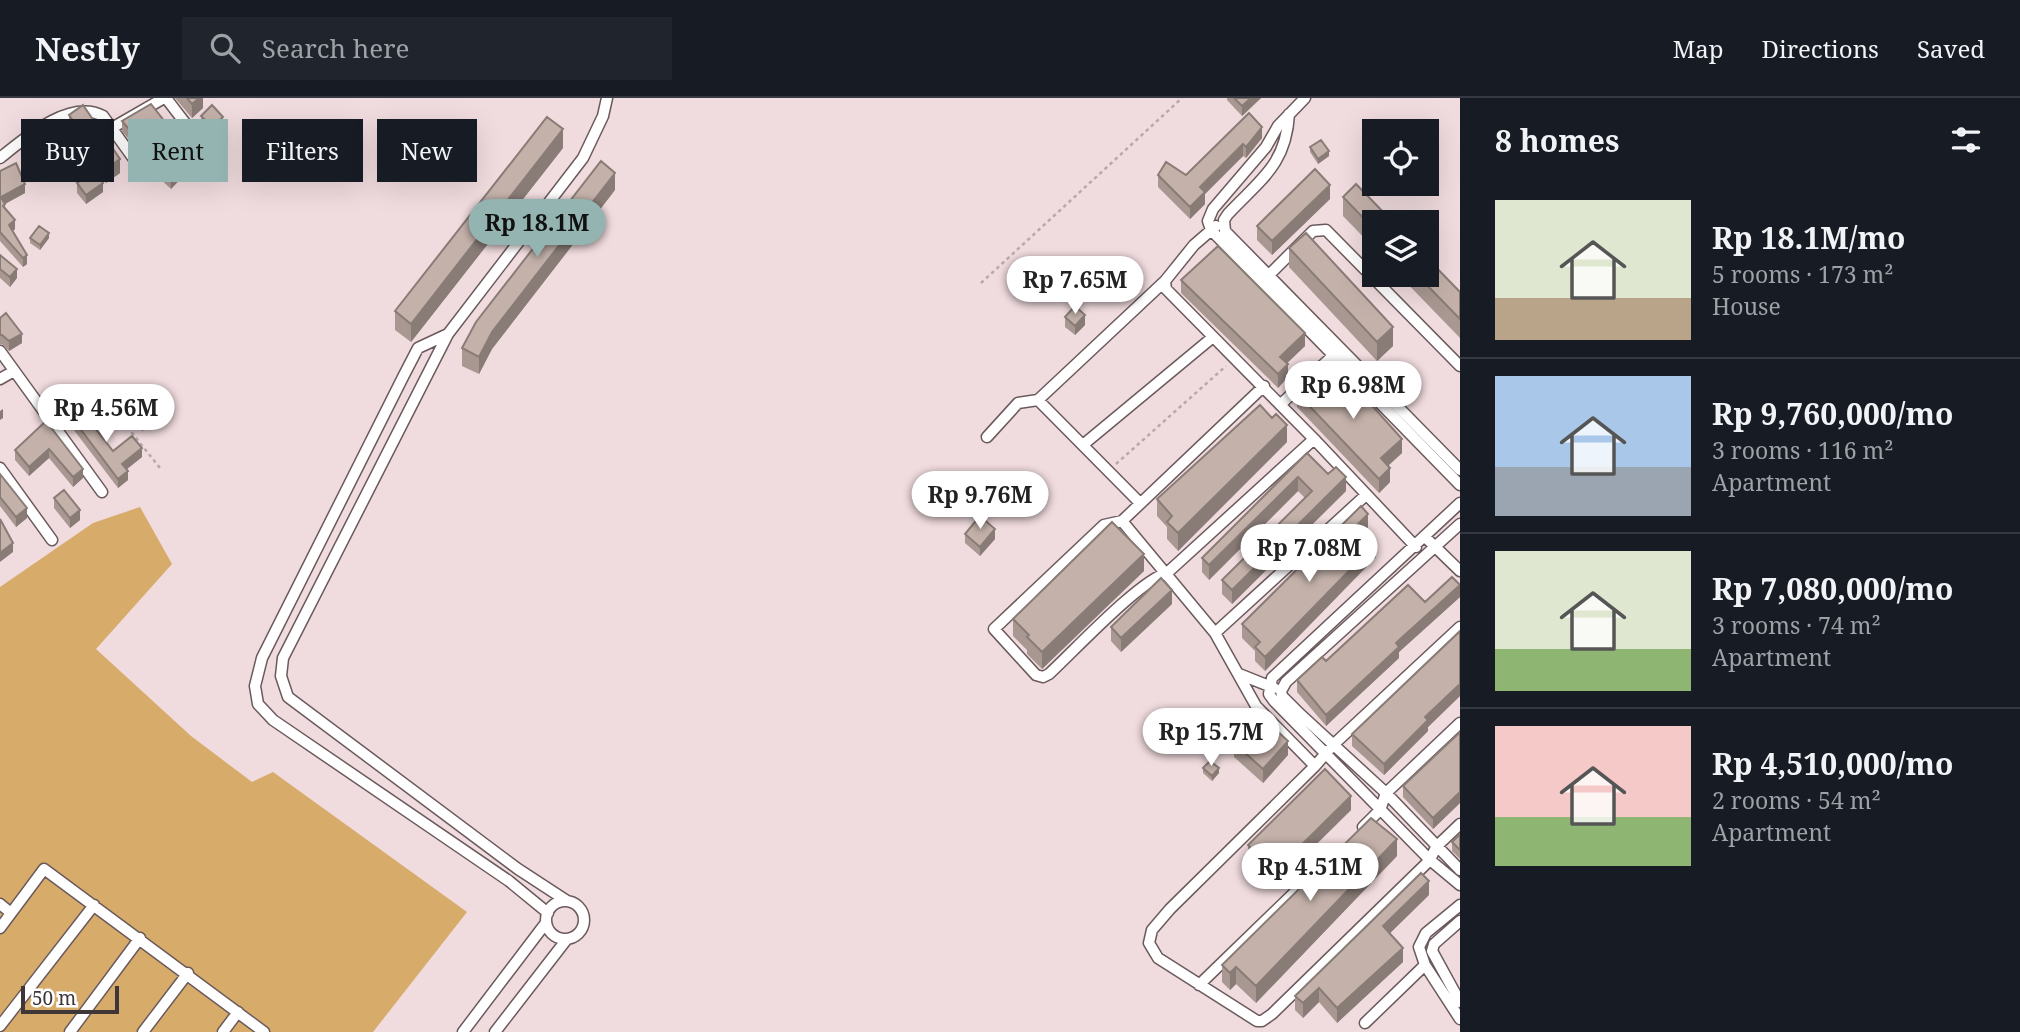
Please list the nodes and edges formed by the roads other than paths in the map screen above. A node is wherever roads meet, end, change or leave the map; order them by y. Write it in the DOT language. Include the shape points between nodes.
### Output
graph roads {
  1 [pos="165,98"];
  2 [pos="607,98"];
  3 [pos="1305,98"];
  4 [pos="1289,114"];
  5 [pos="61,119"];
  6 [pos="104,119"];
  7 [pos="174,119"];
  8 [pos="1278,126"];
  9 [pos="114,127"];
  10 [pos="114,131"];
  11 [pos="1288,131"];
  12 [pos="21,143"];
  13 [pos="128,151"];
  14 [pos="0,158"];
  15 [pos="1224,220"];
  16 [pos="1211,230"];
  17 [pos="1268,276"];
  18 [pos="1165,281"];
  19 [pos="448,334"];
  20 [pos="1213,337"];
  21 [pos="0,351"];
  22 [pos="1337,352"];
  23 [pos="1460,366"];
  24 [pos="14,371"];
  25 [pos="0,379"];
  26 [pos="1264,386"];
  27 [pos="1038,400"];
  28 [pos="1281,404"];
  29 [pos="987,437"];
  30 [pos="1314,439"];
  31 [pos="1084,444"];
  32 [pos="0,468"];
  33 [pos="1460,470"];
  34 [pos="1460,485"];
  35 [pos="102,492"];
  36 [pos="1366,495"];
  37 [pos="1140,503"];
  38 [pos="1460,503"];
  39 [pos="1122,521"];
  40 [pos="1460,524"];
  41 [pos="1425,537"];
  42 [pos="52,540"];
  43 [pos="1416,547"];
  44 [pos="1437,548"];
  45 [pos="1460,571"];
  46 [pos="1167,573"];
  47 [pos="1460,627"];
  48 [pos="1214,633"];
  49 [pos="1239,674"];
  50 [pos="1269,685"];
  51 [pos="1281,691"];
  52 [pos="1460,723"];
  53 [pos="1333,745"];
  54 [pos="1326,754"];
  55 [pos="1315,766"];
  56 [pos="1386,793"];
  57 [pos="1380,810"];
  58 [pos="1460,824"];
  59 [pos="1352,838"];
  60 [pos="1436,848"];
  61 [pos="1333,856"];
  62 [pos="1430,860"];
  63 [pos="1460,870"];
  64 [pos="1460,886"];
  65 [pos="567,901"];
  66 [pos="0,904"];
  67 [pos="94,905"];
  68 [pos="11,913"];
  69 [pos="548,913"];
  70 [pos="1459,913"];
  71 [pos="545,924"];
  72 [pos="0,928"];
  73 [pos="140,938"];
  74 [pos="567,939"];
  75 [pos="1425,965"];
  76 [pos="188,973"];
  77 [pos="1199,985"];
  78 [pos="1460,1002"];
  79 [pos="238,1012"];
  80 [pos="1460,1019"];
  81 [pos="1365,1023"];
  82 [pos="0,1026"];
  83 [pos="70,1032"];
  84 [pos="143,1032"];
  85 [pos="223,1032"];
  86 [pos="264,1032"];
  87 [pos="463,1032"];
  88 [pos="495,1032"];
  1 -- 7 [label="street"];
  1 -- 9 [label="street"];
  2 -- 19 [label="street" via="583,158"];
  3 -- 4 [label="street"];
  4 -- 8 [label="street"];
  4 -- 11 [label="street"];
  5 -- 6 [label="street" via="81,111"];
  8 -- 11 [label="street"];
  8 -- 16 [label="street" via="1266,147 1213,209 1208,220"];
  10 -- 13 [label="street"];
  11 -- 15 [label="street" via="1278,162"];
  12 -- 14 [label="street"];
  15 -- 16 [label="street"];
  15 -- 17 [label="street" via="1225,231"];
  16 -- 18 [label="street"];
  16 -- 22 [label="street"];
  17 -- 22 [label="street"];
  17 -- 23 [label="street" via="1313,231 1326,230"];
  18 -- 20 [label="street" via="1166,289"];
  18 -- 27 [label="street"];
  19 -- 65 [label="street" via="283,658 281,676 288,697"];
  19 -- 69 [label="street" via="418,348 270,638 256,695 273,720 509,881"];
  20 -- 26 [label="street"];
  20 -- 31 [label="street"];
  21 -- 24 [label="street"];
  22 -- 28 [label="street"];
  22 -- 33 [label="street"];
  22 -- 34 [label="street"];
  24 -- 25 [label="street"];
  24 -- 35 [label="street"];
  26 -- 28 [label="street"];
  26 -- 37 [label="street"];
  27 -- 29 [label="street" via="1018,403"];
  27 -- 31 [label="street"];
  28 -- 30 [label="street"];
  30 -- 36 [label="street"];
  30 -- 46 [label="street"];
  31 -- 37 [label="street"];
  32 -- 42 [label="street"];
  36 -- 43 [label="street"];
  36 -- 48 [label="street"];
  37 -- 39 [label="street"];
  38 -- 41 [label="street"];
  39 -- 46 [label="street"];
  39 -- 46 [label="street" via="1104,525 1072,552 996,625 996,635 1043,677 1127,601"];
  40 -- 44 [label="street"];
  41 -- 43 [label="street"];
  41 -- 44 [label="street"];
  43 -- 50 [label="street"];
  44 -- 45 [label="street"];
  44 -- 51 [label="street"];
  46 -- 48 [label="street"];
  47 -- 53 [label="street"];
  48 -- 49 [label="street"];
  49 -- 50 [label="street"];
  49 -- 55 [label="street" via="1256,706"];
  50 -- 51 [label="street"];
  50 -- 54 [label="street" via="1274,701"];
  51 -- 53 [label="street"];
  52 -- 56 [label="street"];
  53 -- 54 [label="street"];
  53 -- 56 [label="street"];
  54 -- 55 [label="street"];
  54 -- 57 [label="street"];
  55 -- 77 [label="street" via="1152,930 1149,943 1153,952"];
  56 -- 57 [label="street"];
  56 -- 60 [label="street"];
  57 -- 59 [label="street"];
  57 -- 62 [label="street"];
  58 -- 60 [label="street"];
  60 -- 62 [label="street"];
  60 -- 63 [label="street"];
  61 -- 77 [label="street"];
  62 -- 64 [label="street"];
  62 -- 77 [label="street" via="1262,1021"];
  65 -- 69 [label="street"];
  65 -- 74 [label="street" via="582,911 584,922 579,933"];
  66 -- 68 [label="street"];
  67 -- 68 [label="street" via="44,869"];
  67 -- 73 [label="street"];
  67 -- 82 [label="street"];
  68 -- 72 [label="street"];
  69 -- 71 [label="street"];
  70 -- 75 [label="street" via="1421,939"];
  70 -- 78 [label="street" via="1432,951"];
  71 -- 74 [label="street" via="553,935"];
  71 -- 87 [label="street"];
  73 -- 76 [label="street"];
  73 -- 83 [label="street"];
  74 -- 88 [label="street"];
  75 -- 80 [label="street"];
  75 -- 81 [label="street"];
  76 -- 79 [label="street"];
  76 -- 84 [label="street"];
  79 -- 85 [label="street"];
  79 -- 86 [label="street"];
}
